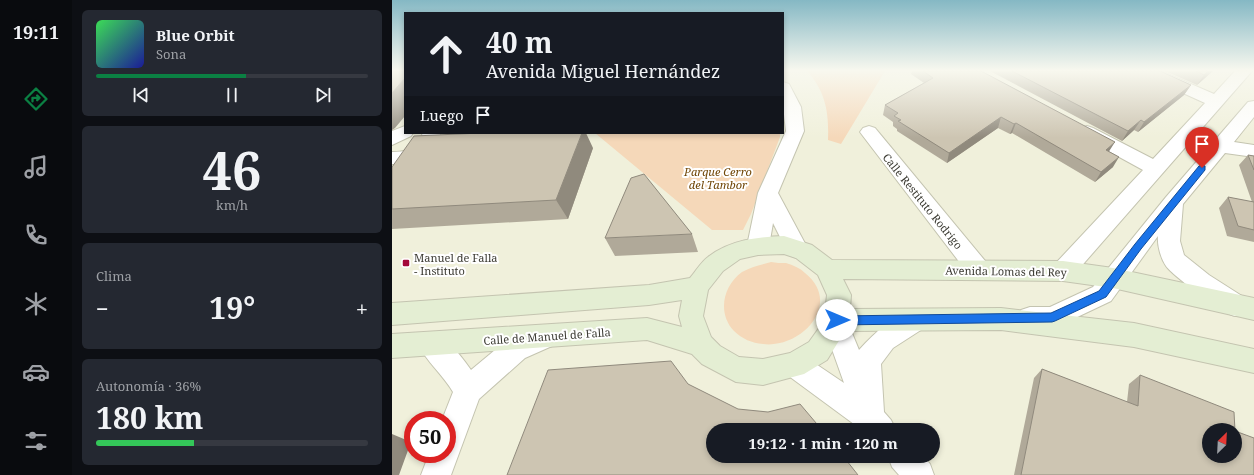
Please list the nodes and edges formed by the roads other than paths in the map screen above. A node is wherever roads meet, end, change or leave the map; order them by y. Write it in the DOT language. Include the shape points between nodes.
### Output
graph roads {
  1 [pos="786,93"];
  2 [pos="1197,93"];
  3 [pos="1225,93"];
  4 [pos="1217,102"];
  5 [pos="1254,106"];
  6 [pos="1071,123"];
  7 [pos="869,132"];
  8 [pos="404,133"];
  9 [pos="431,134"];
  10 [pos="392,139"];
  11 [pos="1221,146"];
  12 [pos="1254,151"];
  13 [pos="395,163"];
  14 [pos="1156,169"];
  15 [pos="768,193"];
  16 [pos="1173,202"];
  17 [pos="758,246"];
  18 [pos="797,249"];
  19 [pos="827,269"];
  20 [pos="978,269"];
  21 [pos="1063,270"];
  22 [pos="1113,278"];
  23 [pos="697,287"];
  24 [pos="1245,307"];
  25 [pos="392,314"];
  26 [pos="1001,319"];
  27 [pos="915,320"];
  28 [pos="836,322"];
  29 [pos="546,337"];
  30 [pos="431,344"];
  31 [pos="700,344"];
  32 [pos="392,346"];
  33 [pos="1254,361"];
  34 [pos="795,365"];
  35 [pos="468,390"];
  36 [pos="456,422"];
  37 [pos="875,423"];
  38 [pos="876,423"];
  39 [pos="876,423"];
  40 [pos="441,463"];
  41 [pos="909,463"];
  42 [pos="436,475"];
  43 [pos="919,475"];
  1 -- 15 [label="street" via="792,107 795,131"];
  2 -- 4 [label="street"];
  3 -- 4 [label="street"];
  4 -- 14 [label="street"];
  5 -- 11 [label="street"];
  6 -- 14 [label="street"];
  7 -- 20 [label="street, Calle Restituto Rodrigo"];
  8 -- 10 [label="street"];
  9 -- 13 [label="street" via="432,141 424,150"];
  11 -- 12 [label="street"];
  11 -- 16 [label="street"];
  14 -- 21 [label="street"];
  15 -- 17 [label="street"];
  15 -- 18 [label="street"];
  16 -- 22 [label="street"];
  16 -- 24 [label="street" via="1169,241 1174,260 1201,282"];
  17 -- 18 [label="main road" via="784,245"];
  17 -- 23 [label="main road" via="734,252 715,264"];
  18 -- 19 [label="main road" via="804,251"];
  19 -- 20 [label="main road, Avenida Lomas del Rey"];
  19 -- 28 [label="main road" via="839,295"];
  20 -- 21 [label="main road, Avenida Lomas del Rey"];
  21 -- 22 [label="main road, Avenida Lomas del Rey"];
  22 -- 24 [label="main road, Avenida Lomas del Rey"];
  22 -- 26 [label="street" via="1102,294 1052,318"];
  23 -- 25 [label="main road" via="649,295"];
  23 -- 31 [label="main road" via="691,316"];
  26 -- 27 [label="main road"];
  26 -- 33 [label="main road" via="1134,335"];
  27 -- 28 [label="main road"];
  27 -- 39 [label="street" via="884,340 867,360"];
  28 -- 34 [label="main road" via="818,350"];
  28 -- 38 [label="street"];
  29 -- 30 [label="main road, Calle de Manuel de Falla"];
  29 -- 31 [label="main road, Calle de Manuel de Falla" via="647,329"];
  29 -- 35 [label="street" via="516,349"];
  30 -- 32 [label="main road, Calle de Manuel de Falla"];
  30 -- 35 [label="street" via="454,369"];
  31 -- 34 [label="main road" via="711,355 736,369 763,372"];
  34 -- 37 [label="street"];
  35 -- 36 [label="street"];
  40 -- 42 [label="street"];
  41 -- 43 [label="street"];
}
